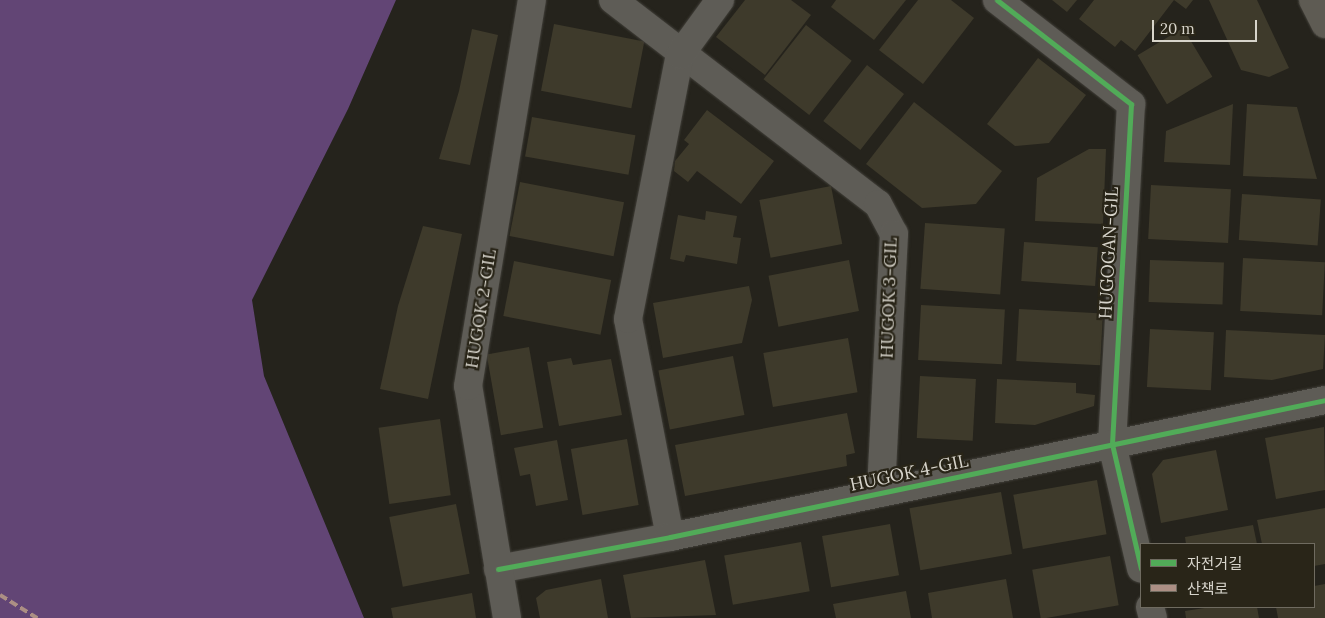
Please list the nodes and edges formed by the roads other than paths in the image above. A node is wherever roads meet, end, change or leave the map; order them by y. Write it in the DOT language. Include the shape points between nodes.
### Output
graph roads {
  1 [pos="532,0"];
  2 [pos="612,0"];
  3 [pos="720,0"];
  4 [pos="997,0"];
  5 [pos="1313,0"];
  6 [pos="1325,24"];
  7 [pos="680,55"];
  8 [pos="1325,400"];
  9 [pos="1112,444"];
  10 [pos="881,494"];
  11 [pos="670,537"];
  12 [pos="1140,565"];
  13 [pos="498,569"];
  14 [pos="507,618"];
  1 -- 13 [label="street, HUGOK 2-GIL" via="468,386"];
  2 -- 7 [label="street, HUGOK 3-GIL"];
  3 -- 7 [label="street"];
  4 -- 9 [label="street, HUGOGAN-GIL" via="1131,104"];
  5 -- 6 [label="street"];
  7 -- 10 [label="street, HUGOK 3-GIL" via="878,204 894,234"];
  7 -- 11 [label="street" via="628,318"];
  8 -- 9 [label="street, HUGOK 4-GIL"];
  9 -- 10 [label="street, HUGOK 4-GIL"];
  9 -- 12 [label="street, HUGOGAN-GIL"];
  10 -- 11 [label="street, HUGOK 4-GIL"];
  11 -- 13 [label="street, HUGOK 4-GIL"];
  13 -- 14 [label="street, HUGOK 2-GIL"];
}
